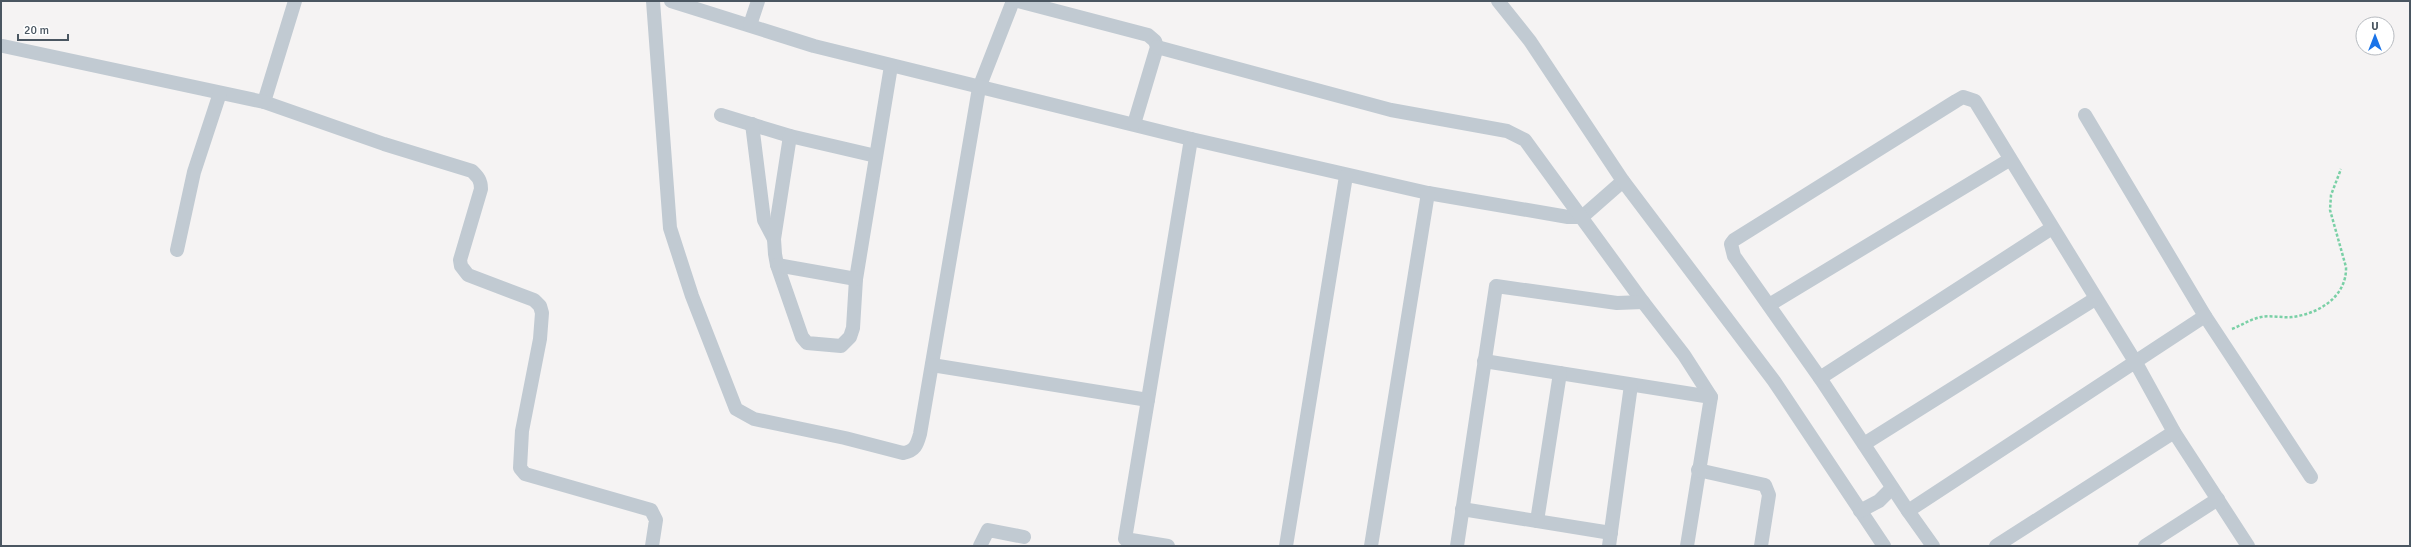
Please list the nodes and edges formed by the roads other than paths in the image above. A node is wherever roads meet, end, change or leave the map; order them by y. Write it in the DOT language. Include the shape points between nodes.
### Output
graph roads {
  1 [pos="295,1"];
  2 [pos="653,1"];
  3 [pos="671,1"];
  4 [pos="758,1"];
  5 [pos="1013,1"];
  6 [pos="1018,1"];
  7 [pos="1498,1"];
  8 [pos="750,25"];
  9 [pos="3,46"];
  10 [pos="1157,47"];
  11 [pos="891,66"];
  12 [pos="979,88"];
  13 [pos="220,93"];
  14 [pos="264,102"];
  15 [pos="721,115"];
  16 [pos="2085,115"];
  17 [pos="752,124"];
  18 [pos="1134,124"];
  19 [pos="790,136"];
  20 [pos="1191,139"];
  21 [pos="876,156"];
  22 [pos="2009,160"];
  23 [pos="1346,176"];
  24 [pos="1623,181"];
  25 [pos="1428,193"];
  26 [pos="1582,217"];
  27 [pos="2052,228"];
  28 [pos="774,239"];
  29 [pos="178,250"];
  30 [pos="777,265"];
  31 [pos="856,279"];
  32 [pos="2095,299"];
  33 [pos="1643,302"];
  34 [pos="1768,305"];
  35 [pos="2205,316"];
  36 [pos="1484,361"];
  37 [pos="2136,363"];
  38 [pos="932,365"];
  39 [pos="1560,373"];
  40 [pos="1820,378"];
  41 [pos="1631,385"];
  42 [pos="1711,397"];
  43 [pos="1148,400"];
  44 [pos="2174,432"];
  45 [pos="1864,444"];
  46 [pos="1698,470"];
  47 [pos="2311,477"];
  48 [pos="1892,488"];
  49 [pos="2218,499"];
  50 [pos="1869,506"];
  51 [pos="1462,510"];
  52 [pos="1908,511"];
  53 [pos="1537,521"];
  54 [pos="1024,537"];
  55 [pos="1610,539"];
  56 [pos="652,546"];
  57 [pos="980,546"];
  58 [pos="1168,546"];
  59 [pos="1286,546"];
  60 [pos="1371,546"];
  61 [pos="1457,546"];
  62 [pos="1687,546"];
  63 [pos="1761,546"];
  64 [pos="1884,546"];
  65 [pos="1933,546"];
  66 [pos="1996,546"];
  67 [pos="2145,546"];
  68 [pos="2248,546"];
  1 -- 14 [label="street"];
  2 -- 38 [label="street" via="670,228 692,296 736,409 754,419 845,438 895,452 909,452 917,446"];
  3 -- 8 [label="street"];
  4 -- 8 [label="street"];
  5 -- 12 [label="street"];
  6 -- 10 [label="street" via="1148,36 1155,41"];
  7 -- 24 [label="street" via="1530,40"];
  8 -- 11 [label="street" via="814,46"];
  9 -- 13 [label="street"];
  10 -- 18 [label="street"];
  10 -- 26 [label="street" via="1392,110 1518,135 1526,140"];
  11 -- 12 [label="street"];
  11 -- 21 [label="street"];
  12 -- 18 [label="street"];
  12 -- 38 [label="street"];
  13 -- 14 [label="street"];
  13 -- 29 [label="street" via="194,172"];
  14 -- 56 [label="street" via="384,144 472,171 478,176 481,190 460,260 461,266 468,275 534,300 542,313 540,339 522,431 520,468 525,474 651,510 656,520"];
  15 -- 17 [label="street"];
  16 -- 35 [label="street"];
  17 -- 19 [label="street"];
  17 -- 28 [label="street" via="764,220"];
  18 -- 20 [label="street"];
  19 -- 21 [label="street"];
  19 -- 28 [label="street"];
  20 -- 23 [label="street"];
  20 -- 43 [label="street"];
  21 -- 31 [label="street"];
  22 -- 27 [label="street"];
  22 -- 34 [label="street"];
  22 -- 34 [label="street" via="1975,101 1962,97 1734,240 1731,249 1734,256"];
  23 -- 25 [label="street"];
  23 -- 59 [label="street"];
  24 -- 26 [label="street"];
  24 -- 50 [label="street"];
  25 -- 26 [label="street" via="1568,217"];
  25 -- 60 [label="street"];
  26 -- 33 [label="street"];
  27 -- 32 [label="street"];
  27 -- 40 [label="street"];
  28 -- 30 [label="street"];
  30 -- 31 [label="street"];
  30 -- 31 [label="street" via="802,337 807,343 841,346 850,337 853,328"];
  32 -- 37 [label="street"];
  32 -- 45 [label="street"];
  33 -- 36 [label="street" via="1617,303 1496,286"];
  33 -- 42 [label="street"];
  34 -- 40 [label="street"];
  35 -- 37 [label="street"];
  35 -- 47 [label="street"];
  36 -- 39 [label="street"];
  36 -- 51 [label="street"];
  37 -- 44 [label="street"];
  37 -- 52 [label="street"];
  38 -- 43 [label="street"];
  39 -- 41 [label="street"];
  39 -- 53 [label="street"];
  40 -- 45 [label="street"];
  41 -- 42 [label="street"];
  41 -- 55 [label="street"];
  42 -- 46 [label="street"];
  43 -- 58 [label="street" via="1125,539"];
  44 -- 49 [label="street"];
  44 -- 66 [label="street"];
  45 -- 48 [label="street"];
  46 -- 62 [label="street"];
  46 -- 63 [label="street" via="1765,485 1769,495"];
  48 -- 50 [label="street"];
  48 -- 52 [label="street"];
  49 -- 67 [label="street"];
  49 -- 68 [label="street"];
  50 -- 64 [label="street"];
  51 -- 53 [label="street"];
  51 -- 61 [label="street"];
  52 -- 65 [label="street"];
  53 -- 55 [label="street"];
  54 -- 57 [label="street" via="988,530"];
}
